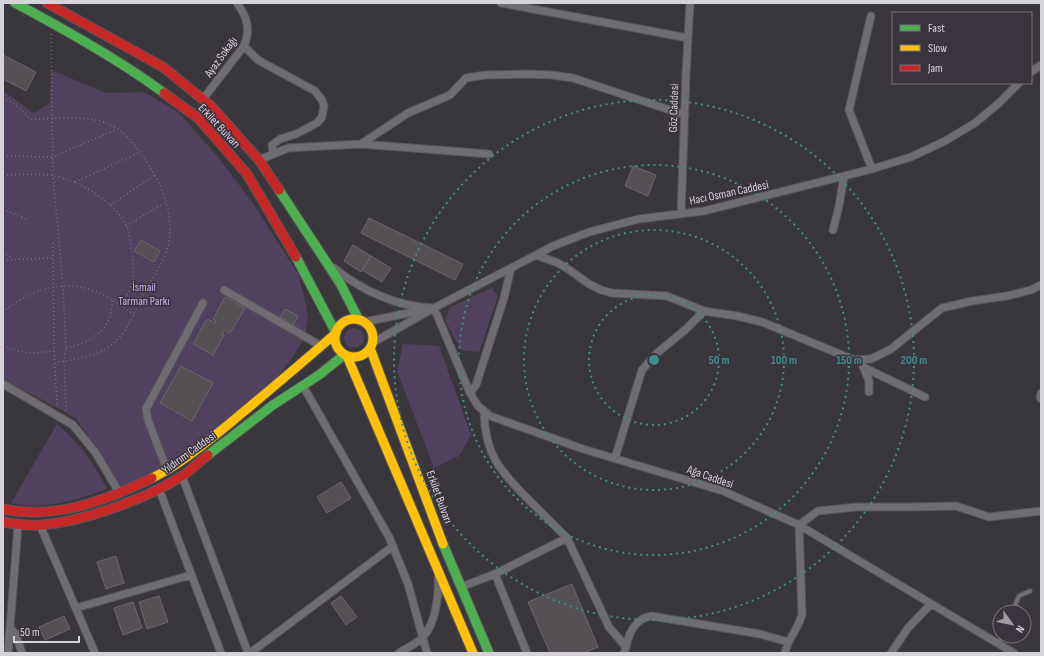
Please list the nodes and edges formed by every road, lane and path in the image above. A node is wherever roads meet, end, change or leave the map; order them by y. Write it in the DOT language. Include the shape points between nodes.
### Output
graph roads {
  1 [pos="15,3"];
  2 [pos="47,3"];
  3 [pos="237,3"];
  4 [pos="501,3"];
  5 [pos="690,3"];
  6 [pos="871,16"];
  7 [pos="51,22"];
  8 [pos="688,38"];
  9 [pos="244,46"];
  10 [pos="1041,65"];
  11 [pos="1032,71"];
  12 [pos="1018,84"];
  13 [pos="3,97"];
  14 [pos="203,99"];
  15 [pos="684,115"];
  16 [pos="52,119"];
  17 [pos="117,129"];
  18 [pos="361,144"];
  19 [pos="140,152"];
  20 [pos="273,154"];
  21 [pos="489,154"];
  22 [pos="3,156"];
  23 [pos="53,157"];
  24 [pos="259,160"];
  25 [pos="872,169"];
  26 [pos="155,174"];
  27 [pos="3,175"];
  28 [pos="53,175"];
  29 [pos="844,176"];
  30 [pos="74,182"];
  31 [pos="166,202"];
  32 [pos="110,205"];
  33 [pos="3,209"];
  34 [pos="681,214"];
  35 [pos="28,220"];
  36 [pos="126,226"];
  37 [pos="833,230"];
  38 [pos="53,243"];
  39 [pos="3,252"];
  40 [pos="536,255"];
  41 [pos="53,258"];
  42 [pos="13,259"];
  43 [pos="3,260"];
  44 [pos="327,263"];
  45 [pos="511,268"];
  46 [pos="1041,285"];
  47 [pos="63,287"];
  48 [pos="54,288"];
  49 [pos="224,290"];
  50 [pos="112,300"];
  51 [pos="203,303"];
  52 [pos="120,305"];
  53 [pos="434,308"];
  54 [pos="704,311"];
  55 [pos="3,312"];
  56 [pos="134,315"];
  57 [pos="362,321"];
  58 [pos="336,333"];
  59 [pos="3,345"];
  60 [pos="321,346"];
  61 [pos="371,346"];
  62 [pos="66,348"];
  63 [pos="54,351"];
  64 [pos="345,355"];
  65 [pos="64,361"];
  66 [pos="54,363"];
  67 [pos="862,364"];
  68 [pos="3,384"];
  69 [pos="303,386"];
  70 [pos="869,392"];
  71 [pos="470,393"];
  72 [pos="1041,393"];
  73 [pos="925,398"];
  74 [pos="1041,399"];
  75 [pos="484,412"];
  76 [pos="57,416"];
  77 [pos="66,421"];
  78 [pos="614,458"];
  79 [pos="167,470"];
  80 [pos="182,476"];
  81 [pos="159,489"];
  82 [pos="119,492"];
  83 [pos="3,509"];
  84 [pos="1041,511"];
  85 [pos="3,522"];
  86 [pos="18,525"];
  87 [pos="40,525"];
  88 [pos="798,525"];
  89 [pos="567,538"];
  90 [pos="393,546"];
  91 [pos="437,568"];
  92 [pos="495,574"];
  93 [pos="191,575"];
  94 [pos="461,587"];
  95 [pos="1030,591"];
  96 [pos="932,604"];
  97 [pos="1016,604"];
  98 [pos="76,608"];
  99 [pos="3,613"];
  100 [pos="11,616"];
  101 [pos="10,628"];
  102 [pos="423,637"];
  103 [pos="992,640"];
  104 [pos="788,642"];
  105 [pos="999,644"];
  106 [pos="625,650"];
  107 [pos="8,653"];
  108 [pos="22,653"];
  109 [pos="95,653"];
  110 [pos="221,653"];
  111 [pos="249,653"];
  112 [pos="399,653"];
  113 [pos="427,653"];
  114 [pos="473,653"];
  115 [pos="489,653"];
  116 [pos="527,653"];
  117 [pos="786,653"];
  118 [pos="891,653"];
  119 [pos="1014,653"];
  1 -- 7 [label="main road, Erkilet Bulvarı"];
  2 -- 14 [label="main road, Erkilet Bulvarı" via="163,67"];
  3 -- 9 [label="street, Ayaz Sokağı" via="248,24"];
  4 -- 8 [label="street"];
  5 -- 8 [label="street, Göz Caddesi"];
  6 -- 25 [label="street" via="849,110"];
  7 -- 16 [label="path"];
  7 -- 58 [label="main road, Erkilet Bulvarı" via="146,79 198,118 247,174"];
  8 -- 15 [label="street, Göz Caddesi"];
  9 -- 14 [label="street, Ayaz Sokağı"];
  9 -- 20 [label="street" via="258,60 315,91 324,106 324,113 317,123 280,139 272,145"];
  10 -- 11 [label="street"];
  12 -- 25 [label="street, Hacı Osman Caddesi" via="987,114 940,144 911,157"];
  13 -- 16 [label="path" via="20,108 29,118"];
  14 -- 24 [label="main road, Erkilet Bulvarı"];
  15 -- 18 [label="street" via="573,78 532,74 486,75 466,78 450,95 408,113"];
  15 -- 34 [label="street, Göz Caddesi"];
  16 -- 17 [label="path" via="93,119"];
  16 -- 23 [label="path"];
  17 -- 19 [label="path"];
  17 -- 23 [label="path"];
  18 -- 20 [label="street" via="288,148"];
  18 -- 21 [label="street"];
  19 -- 26 [label="path"];
  19 -- 30 [label="path"];
  20 -- 24 [label="street"];
  22 -- 23 [label="path"];
  23 -- 28 [label="path"];
  24 -- 44 [label="main road, Erkilet Bulvarı"];
  25 -- 29 [label="street, Hacı Osman Caddesi"];
  26 -- 31 [label="path"];
  26 -- 32 [label="path"];
  27 -- 28 [label="path"];
  28 -- 30 [label="path"];
  28 -- 47 [label="path"];
  29 -- 34 [label="street, Hacı Osman Caddesi" via="704,211"];
  29 -- 37 [label="street"];
  30 -- 32 [label="path"];
  31 -- 36 [label="path"];
  31 -- 56 [label="path" via="170,227 166,254"];
  32 -- 36 [label="path"];
  33 -- 35 [label="path"];
  34 -- 40 [label="street, Hacı Osman Caddesi" via="605,227"];
  36 -- 52 [label="path" via="134,274 131,287"];
  38 -- 41 [label="path"];
  39 -- 42 [label="path"];
  40 -- 45 [label="street, Hacı Osman Caddesi"];
  40 -- 54 [label="street" via="558,263 600,290 667,296"];
  41 -- 42 [label="path"];
  41 -- 48 [label="path"];
  42 -- 43 [label="path"];
  44 -- 53 [label="street" via="352,281 379,295 407,305"];
  44 -- 57 [label="main road, Erkilet Bulvarı"];
  45 -- 53 [label="street, Hacı Osman Caddesi"];
  45 -- 71 [label="street" via="479,378"];
  46 -- 67 [label="street" via="1008,296 942,308 891,349"];
  47 -- 48 [label="path"];
  47 -- 50 [label="path" via="89,289"];
  47 -- 62 [label="path"];
  48 -- 55 [label="path" via="29,294"];
  48 -- 63 [label="path"];
  49 -- 60 [label="street"];
  50 -- 52 [label="path"];
  50 -- 62 [label="path" via="111,314 102,331 86,342"];
  51 -- 79 [label="street" via="146,409"];
  52 -- 56 [label="path"];
  53 -- 57 [label="street"];
  53 -- 61 [label="street"];
  53 -- 71 [label="street, Ağa Caddesi"];
  54 -- 67 [label="street" via="762,322"];
  54 -- 78 [label="street" via="642,370"];
  56 -- 65 [label="path" via="122,336 98,354"];
  57 -- 58 [label="main road" via="346,321"];
  57 -- 61 [label="main road" via="372,333"];
  58 -- 60 [label="main road, Yıldırım Caddesi"];
  58 -- 64 [label="main road" via="338,349"];
  59 -- 63 [label="path" via="28,353"];
  60 -- 79 [label="main road, Yıldırım Caddesi" via="272,389"];
  61 -- 64 [label="main road" via="362,356"];
  61 -- 94 [label="main road, Erkilet Bulvarı"];
  62 -- 65 [label="path"];
  63 -- 66 [label="path"];
  64 -- 69 [label="main road, Yıldırım Caddesi"];
  64 -- 91 [label="main road"];
  65 -- 66 [label="path"];
  65 -- 77 [label="path"];
  66 -- 76 [label="path"];
  67 -- 70 [label="street" via="869,381"];
  67 -- 73 [label="street"];
  68 -- 76 [label="street"];
  69 -- 80 [label="main road, Yıldırım Caddesi" via="273,405"];
  69 -- 90 [label="street" via="382,522"];
  71 -- 75 [label="street, Ağa Caddesi"];
  72 -- 74 [label="street"];
  75 -- 78 [label="street, Ağa Caddesi" via="496,419"];
  75 -- 89 [label="street" via="488,446 498,466 512,484"];
  76 -- 77 [label="street"];
  77 -- 82 [label="street" via="73,425 95,452"];
  78 -- 88 [label="street, Ağa Caddesi" via="722,491"];
  79 -- 82 [label="main road, Yıldırım Caddesi"];
  80 -- 81 [label="main road, Yıldırım Caddesi"];
  80 -- 111 [label="street"];
  81 -- 87 [label="main road, Yıldırım Caddesi" via="99,513"];
  81 -- 93 [label="street"];
  82 -- 83 [label="main road, Yıldırım Caddesi" via="90,503 47,514 25,514"];
  84 -- 88 [label="street" via="989,517 956,506 857,507 818,511"];
  85 -- 86 [label="main road, Yıldırım Caddesi"];
  86 -- 87 [label="main road, Yıldırım Caddesi"];
  86 -- 100 [label="street"];
  87 -- 98 [label="street"];
  88 -- 96 [label="street, Ağa Caddesi"];
  88 -- 104 [label="street" via="802,614"];
  89 -- 92 [label="street"];
  89 -- 106 [label="street" via="609,627"];
  90 -- 102 [label="street" via="403,568"];
  90 -- 111 [label="street"];
  91 -- 102 [label="street" via="437,604 432,622"];
  91 -- 114 [label="main road"];
  92 -- 94 [label="street"];
  92 -- 116 [label="street"];
  93 -- 98 [label="street"];
  93 -- 110 [label="street"];
  94 -- 115 [label="main road, Erkilet Bulvarı"];
  95 -- 97 [label="lane" via="1020,596"];
  96 -- 103 [label="street, Ağa Caddesi"];
  96 -- 118 [label="street" via="908,628"];
  98 -- 109 [label="street"];
  99 -- 100 [label="street"];
  100 -- 101 [label="street"];
  101 -- 107 [label="street"];
  101 -- 108 [label="street" via="15,633"];
  102 -- 112 [label="street"];
  102 -- 113 [label="street"];
  104 -- 106 [label="street" via="760,634 651,616 635,624"];
  104 -- 117 [label="street"];
  105 -- 119 [label="street, Ağa Caddesi"];
}
